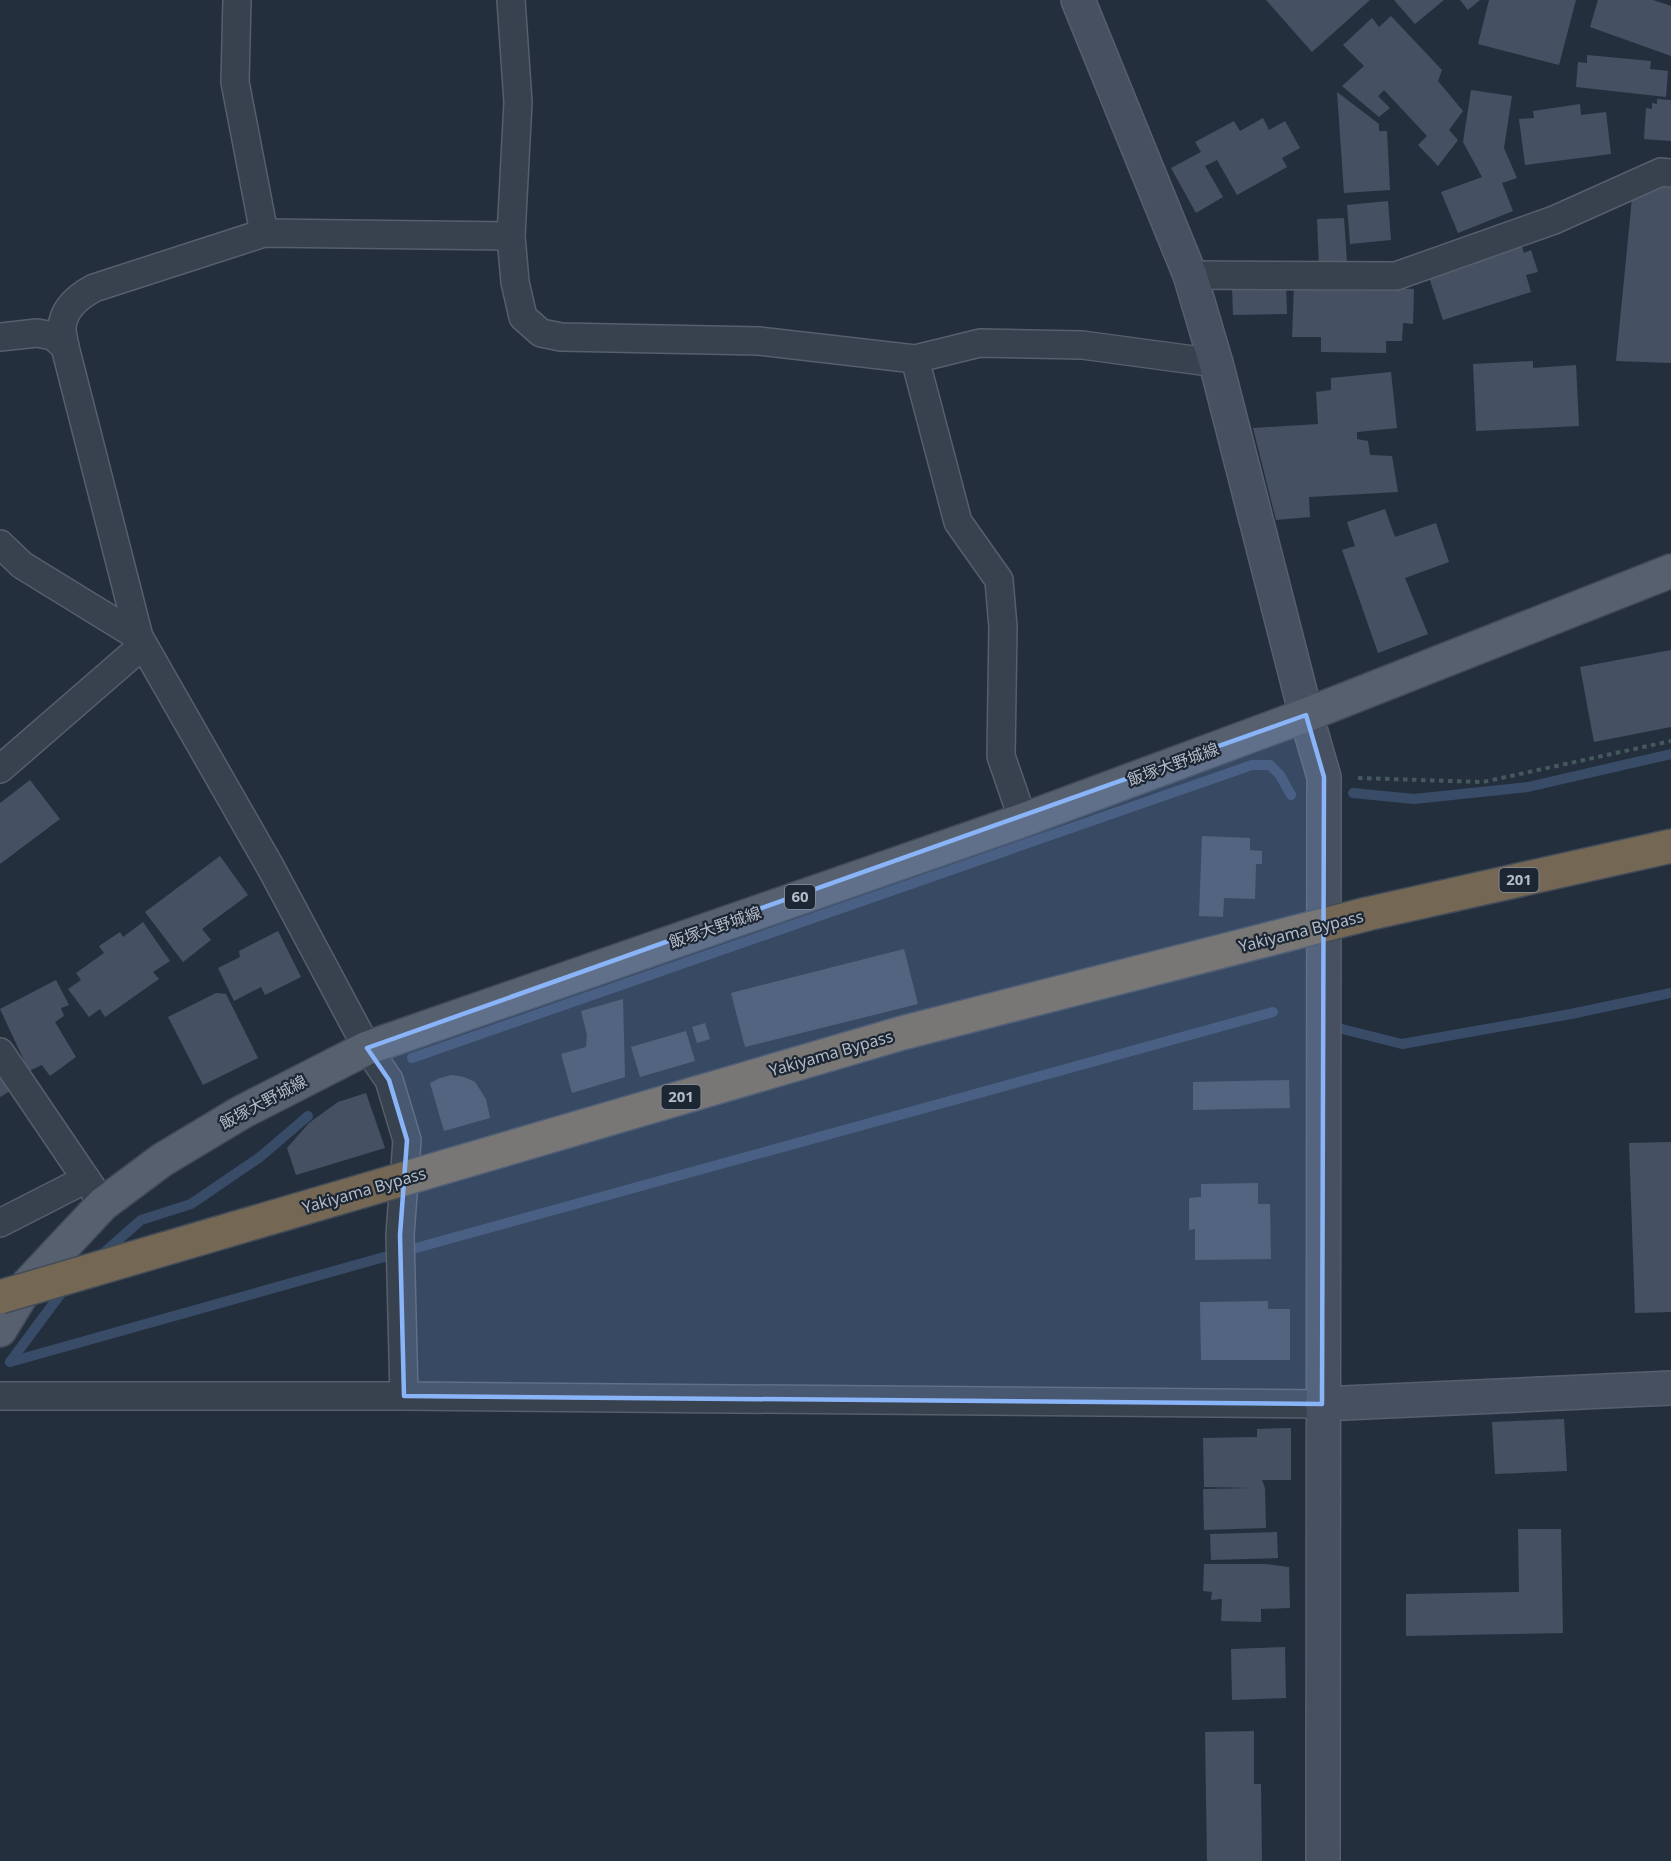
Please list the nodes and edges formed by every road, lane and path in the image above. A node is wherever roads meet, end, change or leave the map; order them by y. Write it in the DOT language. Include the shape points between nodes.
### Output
graph roads {
  1 [pos="237,0"];
  2 [pos="511,0"];
  3 [pos="1086,3"];
  4 [pos="1671,172"];
  5 [pos="264,233"];
  6 [pos="511,236"];
  7 [pos="1190,275"];
  8 [pos="0,337"];
  9 [pos="65,347"];
  10 [pos="915,359"];
  11 [pos="1216,363"];
  12 [pos="0,544"];
  13 [pos="1671,571"];
  14 [pos="141,641"];
  15 [pos="1306,715"];
  16 [pos="1671,741"];
  17 [pos="0,769"];
  18 [pos="1324,777"];
  19 [pos="1023,820"];
  20 [pos="1671,846"];
  21 [pos="368,1048"];
  22 [pos="0,1052"];
  23 [pos="94,1192"];
  24 [pos="0,1223"];
  25 [pos="0,1297"];
  26 [pos="0,1330"];
  27 [pos="1671,1388"];
  28 [pos="0,1396"];
  29 [pos="404,1396"];
  30 [pos="1322,1404"];
  31 [pos="1323,1861"];
  1 -- 5 [label="street" via="235,82"];
  2 -- 6 [label="street" via="518,102"];
  3 -- 7 [label="street"];
  4 -- 7 [label="street" via="1661,172 1554,220 1396,276"];
  5 -- 6 [label="street"];
  5 -- 9 [label="street" via="94,288 80,296 68,310 62,326"];
  6 -- 10 [label="street" via="523,317 541,333 561,338 759,341"];
  7 -- 11 [label="street"];
  8 -- 9 [label="street" via="37,333 53,336"];
  9 -- 14 [label="street"];
  10 -- 11 [label="street" via="980,343 1082,345"];
  10 -- 19 [label="street" via="958,522 999,580 1003,627 1001,756"];
  11 -- 15 [label="street"];
  12 -- 14 [label="street" via="22,565"];
  13 -- 15 [label="main road, 飯塚大野城線 / 60"];
  14 -- 17 [label="street"];
  14 -- 21 [label="street"];
  15 -- 18 [label="street"];
  15 -- 19 [label="main road, 飯塚大野城線 / 60"];
  16 -- 18 [label="path" via="1483,782"];
  18 -- 30 [label="street"];
  19 -- 21 [label="main road, 飯塚大野城線 / 60"];
  20 -- 25 [label="highway, Yakiyama Bypass / 201, bridge" via="1367,914 902,1033"];
  21 -- 23 [label="main road, 飯塚大野城線 / 60" via="242,1112 162,1160"];
  21 -- 29 [label="street" via="389,1080 407,1140 401,1251"];
  22 -- 23 [label="street"];
  23 -- 24 [label="street"];
  23 -- 26 [label="main road, 飯塚大野城線 / 60"];
  27 -- 30 [label="street"];
  28 -- 29 [label="street"];
  29 -- 30 [label="street"];
  30 -- 31 [label="street"];
}
